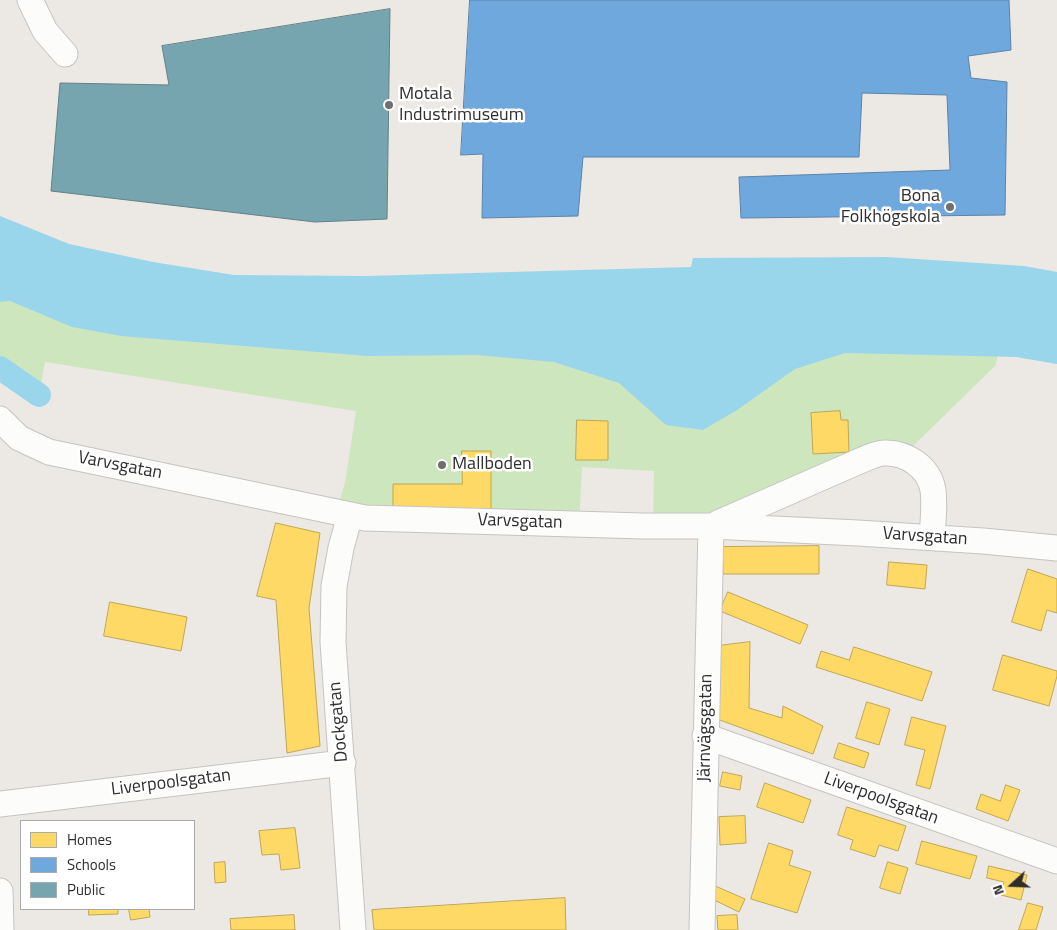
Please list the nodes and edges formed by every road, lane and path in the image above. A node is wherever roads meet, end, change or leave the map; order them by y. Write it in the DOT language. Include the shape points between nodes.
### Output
graph roads {
  1 [pos="30,0"];
  2 [pos="65,54"];
  3 [pos="0,419"];
  4 [pos="350,515"];
  5 [pos="711,526"];
  6 [pos="932,537"];
  7 [pos="1057,548"];
  8 [pos="705,736"];
  9 [pos="343,763"];
  10 [pos="0,804"];
  11 [pos="1057,861"];
  12 [pos="0,891"];
  13 [pos="1,930"];
  14 [pos="353,930"];
  15 [pos="702,930"];
  1 -- 2 [label="street" via="45,31"];
  3 -- 4 [label="street, Varvsgatan" via="19,438 49,452"];
  4 -- 5 [label="street, Varvsgatan" via="366,518"];
  4 -- 9 [label="street, Dockgatan" via="340,548 334,586 333,642"];
  5 -- 6 [label="street, Varvsgatan"];
  5 -- 6 [label="street" via="882,453 898,454 913,460 925,472 933,488"];
  5 -- 8 [label="street, Järnvägsgatan"];
  6 -- 7 [label="street, Varvsgatan"];
  8 -- 11 [label="street, Liverpoolsgatan"];
  8 -- 15 [label="street, Järnvägsgatan"];
  9 -- 10 [label="street, Liverpoolsgatan"];
  9 -- 14 [label="street, Dockgatan"];
  12 -- 13 [label="street"];
}
